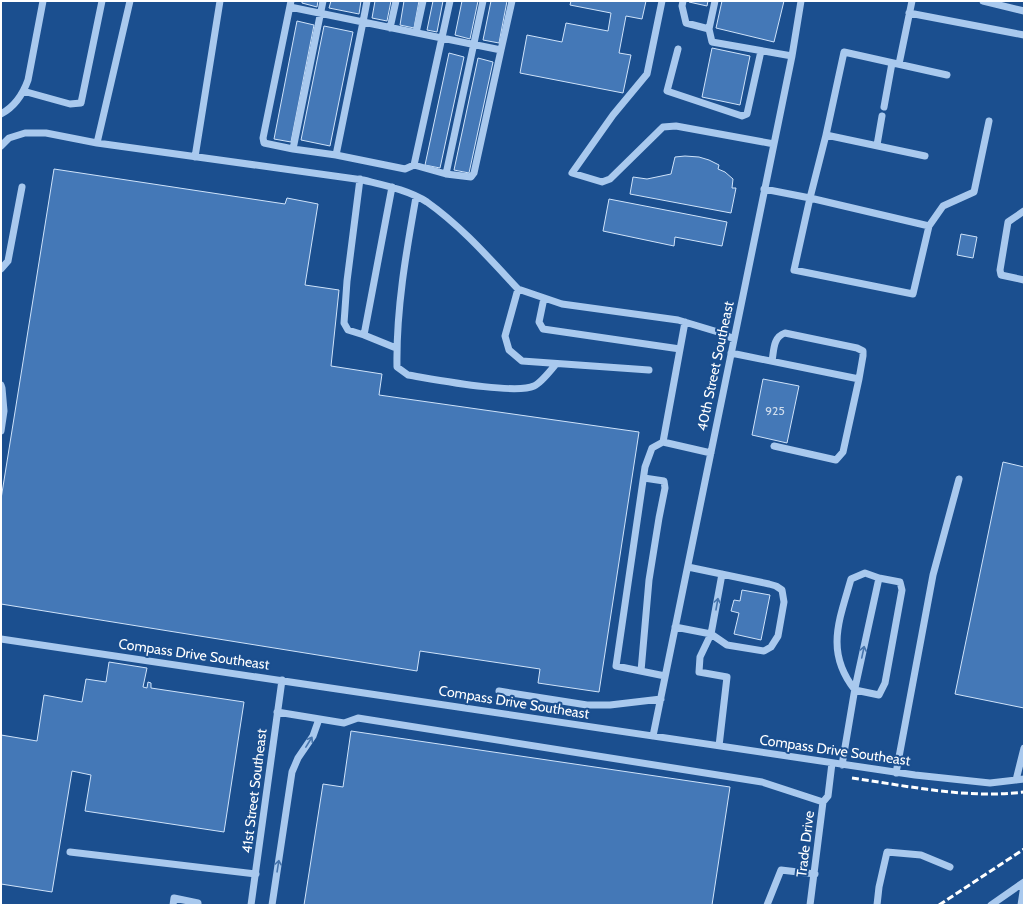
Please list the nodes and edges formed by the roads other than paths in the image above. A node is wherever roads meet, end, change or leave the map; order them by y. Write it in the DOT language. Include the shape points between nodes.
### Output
graph roads {
  1 [pos="44,1"];
  2 [pos="102,1"];
  3 [pos="130,1"];
  4 [pos="220,1"];
  5 [pos="322,1"];
  6 [pos="367,1"];
  7 [pos="396,1"];
  8 [pos="423,1"];
  9 [pos="450,1"];
  10 [pos="483,1"];
  11 [pos="512,1"];
  12 [pos="662,1"];
  13 [pos="683,1"];
  14 [pos="715,1"];
  15 [pos="801,1"];
  16 [pos="912,1"];
  17 [pos="983,1"];
  18 [pos="291,4"];
  19 [pos="1024,11"];
  20 [pos="320,13"];
  21 [pos="909,13"];
  22 [pos="363,22"];
  23 [pos="390,28"];
  24 [pos="708,29"];
  25 [pos="416,33"];
  26 [pos="1024,35"];
  27 [pos="442,38"];
  28 [pos="474,45"];
  29 [pos="678,49"];
  30 [pos="501,50"];
  31 [pos="761,51"];
  32 [pos="792,56"];
  33 [pos="896,64"];
  34 [pos="947,75"];
  35 [pos="23,91"];
  36 [pos="884,107"];
  37 [pos="1,114"];
  38 [pos="882,116"];
  39 [pos="989,121"];
  40 [pos="826,135"];
  41 [pos="97,143"];
  42 [pos="774,144"];
  43 [pos="876,145"];
  44 [pos="1,146"];
  45 [pos="293,148"];
  46 [pos="336,155"];
  47 [pos="925,156"];
  48 [pos="195,157"];
  49 [pos="414,165"];
  50 [pos="446,174"];
  51 [pos="360,179"];
  52 [pos="22,187"];
  53 [pos="392,187"];
  54 [pos="764,189"];
  55 [pos="416,197"];
  56 [pos="810,198"];
  57 [pos="1024,211"];
  58 [pos="929,226"];
  59 [pos="1,269"];
  60 [pos="1024,280"];
  61 [pos="518,289"];
  62 [pos="544,298"];
  63 [pos="685,322"];
  64 [pos="364,335"];
  65 [pos="734,339"];
  66 [pos="396,348"];
  67 [pos="680,349"];
  68 [pos="731,353"];
  69 [pos="772,361"];
  70 [pos="556,364"];
  71 [pos="649,370"];
  72 [pos="859,379"];
  73 [pos="1,386"];
  74 [pos="1,431"];
  75 [pos="663,442"];
  76 [pos="774,446"];
  77 [pos="711,453"];
  78 [pos="644,478"];
  79 [pos="959,479"];
  80 [pos="688,567"];
  81 [pos="722,574"];
  82 [pos="879,578"];
  83 [pos="675,628"];
  84 [pos="711,634"];
  85 [pos="1,639"];
  86 [pos="641,671"];
  87 [pos="666,676"];
  88 [pos="282,680"];
  89 [pos="855,690"];
  90 [pos="499,691"];
  91 [pos="661,699"];
  92 [pos="277,712"];
  93 [pos="319,719"];
  94 [pos="653,736"];
  95 [pos="719,746"];
  96 [pos="1024,748"];
  97 [pos="832,763"];
  98 [pos="842,765"];
  99 [pos="896,773"];
  100 [pos="1024,778"];
  101 [pos="1016,780"];
  102 [pos="823,802"];
  103 [pos="70,852"];
  104 [pos="950,867"];
  105 [pos="256,874"];
  106 [pos="815,874"];
  107 [pos="1024,883"];
  108 [pos="173,905"];
  109 [pos="198,905"];
  110 [pos="252,905"];
  111 [pos="272,905"];
  112 [pos="767,905"];
  113 [pos="810,905"];
  114 [pos="877,905"];
  115 [pos="990,905"];
  116 [pos="1021,905"];
  1 -- 35 [label="street" via="28,80"];
  2 -- 35 [label="street" via="81,103 70,104"];
  3 -- 41 [label="street"];
  4 -- 48 [label="street"];
  5 -- 20 [label="street"];
  6 -- 22 [label="street"];
  7 -- 23 [label="street"];
  8 -- 25 [label="street"];
  9 -- 27 [label="street"];
  10 -- 28 [label="street"];
  11 -- 30 [label="street"];
  12 -- 42 [label="street" via="647,74 613,114 572,174 602,182 610,179 663,127 676,126"];
  13 -- 24 [label="street" via="686,23"];
  14 -- 24 [label="street"];
  15 -- 32 [label="street, 40th Street Southeast"];
  16 -- 21 [label="street"];
  17 -- 19 [label="street"];
  18 -- 20 [label="street"];
  18 -- 45 [label="street" via="263,138 264,143"];
  20 -- 22 [label="street"];
  20 -- 45 [label="street"];
  21 -- 26 [label="street"];
  21 -- 33 [label="street"];
  22 -- 23 [label="street"];
  22 -- 46 [label="street"];
  23 -- 25 [label="street"];
  24 -- 31 [label="street" via="712,42"];
  25 -- 27 [label="street"];
  27 -- 28 [label="street"];
  27 -- 49 [label="street"];
  28 -- 30 [label="street"];
  28 -- 50 [label="street"];
  29 -- 31 [label="street" via="667,91 742,116 747,114"];
  30 -- 50 [label="street" via="474,173 471,177"];
  31 -- 32 [label="street"];
  32 -- 42 [label="street, 40th Street Southeast"];
  33 -- 34 [label="street"];
  33 -- 36 [label="street"];
  33 -- 40 [label="street" via="844,52"];
  35 -- 37 [label="street"];
  38 -- 43 [label="street"];
  39 -- 58 [label="street" via="974,192 943,206"];
  40 -- 43 [label="street"];
  40 -- 56 [label="street"];
  41 -- 44 [label="street" via="46,133 25,133 9,138"];
  41 -- 48 [label="street"];
  42 -- 54 [label="street, 40th Street Southeast"];
  43 -- 47 [label="street"];
  45 -- 46 [label="street"];
  46 -- 49 [label="street" via="405,169"];
  48 -- 51 [label="street"];
  49 -- 50 [label="street"];
  51 -- 53 [label="street"];
  51 -- 64 [label="street" via="344,323 348,330"];
  52 -- 59 [label="street" via="8,261"];
  53 -- 55 [label="street"];
  53 -- 64 [label="street"];
  54 -- 56 [label="street"];
  54 -- 65 [label="street, 40th Street Southeast"];
  55 -- 61 [label="street" via="426,201 467,235"];
  55 -- 66 [label="street" via="404,266"];
  56 -- 58 [label="street"];
  56 -- 58 [label="street" via="794,270 913,294"];
  57 -- 60 [label="street" via="1008,222 1000,270 1001,276"];
  61 -- 62 [label="street"];
  61 -- 70 [label="street" via="505,336 509,350 522,361"];
  62 -- 63 [label="street" via="562,304"];
  62 -- 67 [label="street" via="539,322 543,329"];
  63 -- 65 [label="street"];
  63 -- 67 [label="street"];
  64 -- 66 [label="street"];
  65 -- 68 [label="street, 40th Street Southeast"];
  66 -- 70 [label="street" via="396,367 408,375 505,389 535,386"];
  67 -- 75 [label="street"];
  68 -- 69 [label="street"];
  68 -- 77 [label="street, 40th Street Southeast"];
  69 -- 72 [label="street"];
  69 -- 72 [label="street" via="776,339 785,333 863,351"];
  70 -- 71 [label="street"];
  72 -- 76 [label="street" via="843,452 836,460"];
  73 -- 74 [label="street" via="4,411"];
  75 -- 77 [label="street"];
  75 -- 78 [label="street" via="652,448"];
  77 -- 80 [label="street, 40th Street Southeast"];
  78 -- 86 [label="street" via="664,481 665,488 649,580"];
  78 -- 86 [label="street" via="616,666"];
  79 -- 99 [label="street" via="933,575"];
  80 -- 81 [label="street"];
  80 -- 83 [label="street, 40th Street Southeast"];
  84 -- 81 [label="street, one-way"];
  81 -- 84 [label="street" via="776,586 782,590 784,602 778,636 771,647 764,651 727,645"];
  89 -- 82 [label="street, one-way"];
  82 -- 89 [label="street" via="865,573 851,579 837,631 838,659 847,680"];
  82 -- 89 [label="street" via="900,582 902,590 885,683 879,695"];
  83 -- 84 [label="street"];
  83 -- 87 [label="street, 40th Street Southeast"];
  84 -- 95 [label="street" via="700,657 699,672 727,677"];
  85 -- 88 [label="street, Compass Drive Southeast"];
  86 -- 87 [label="street"];
  87 -- 91 [label="street, 40th Street Southeast"];
  88 -- 92 [label="street, 41st Street Southeast"];
  88 -- 94 [label="street, Compass Drive Southeast"];
  89 -- 98 [label="street"];
  90 -- 91 [label="street" via="587,705"];
  91 -- 94 [label="street, 40th Street Southeast"];
  92 -- 93 [label="street"];
  92 -- 105 [label="street, 41st Street Southeast"];
  93 -- 102 [label="street" via="344,722 358,718 762,782"];
  111 -- 93 [label="street, one-way" via="292,772 313,736"];
  94 -- 95 [label="street, Compass Drive Southeast"];
  95 -- 97 [label="street, Compass Drive Southeast"];
  96 -- 101 [label="street"];
  97 -- 98 [label="street, Compass Drive Southeast"];
  97 -- 102 [label="street, Trade Drive" via="828,796"];
  98 -- 99 [label="street, Compass Drive Southeast"];
  99 -- 101 [label="street, Compass Drive Southeast" via="990,783"];
  100 -- 101 [label="street, Compass Drive Southeast"];
  102 -- 106 [label="street, Trade Drive"];
  103 -- 105 [label="street"];
  104 -- 114 [label="street" via="921,855 887,852"];
  105 -- 110 [label="street, 41st Street Southeast"];
  106 -- 112 [label="street" via="781,870"];
  106 -- 113 [label="street, Trade Drive"];
  107 -- 115 [label="street"];
  107 -- 116 [label="street"];
  108 -- 109 [label="street" via="174,898 198,902"];
}
